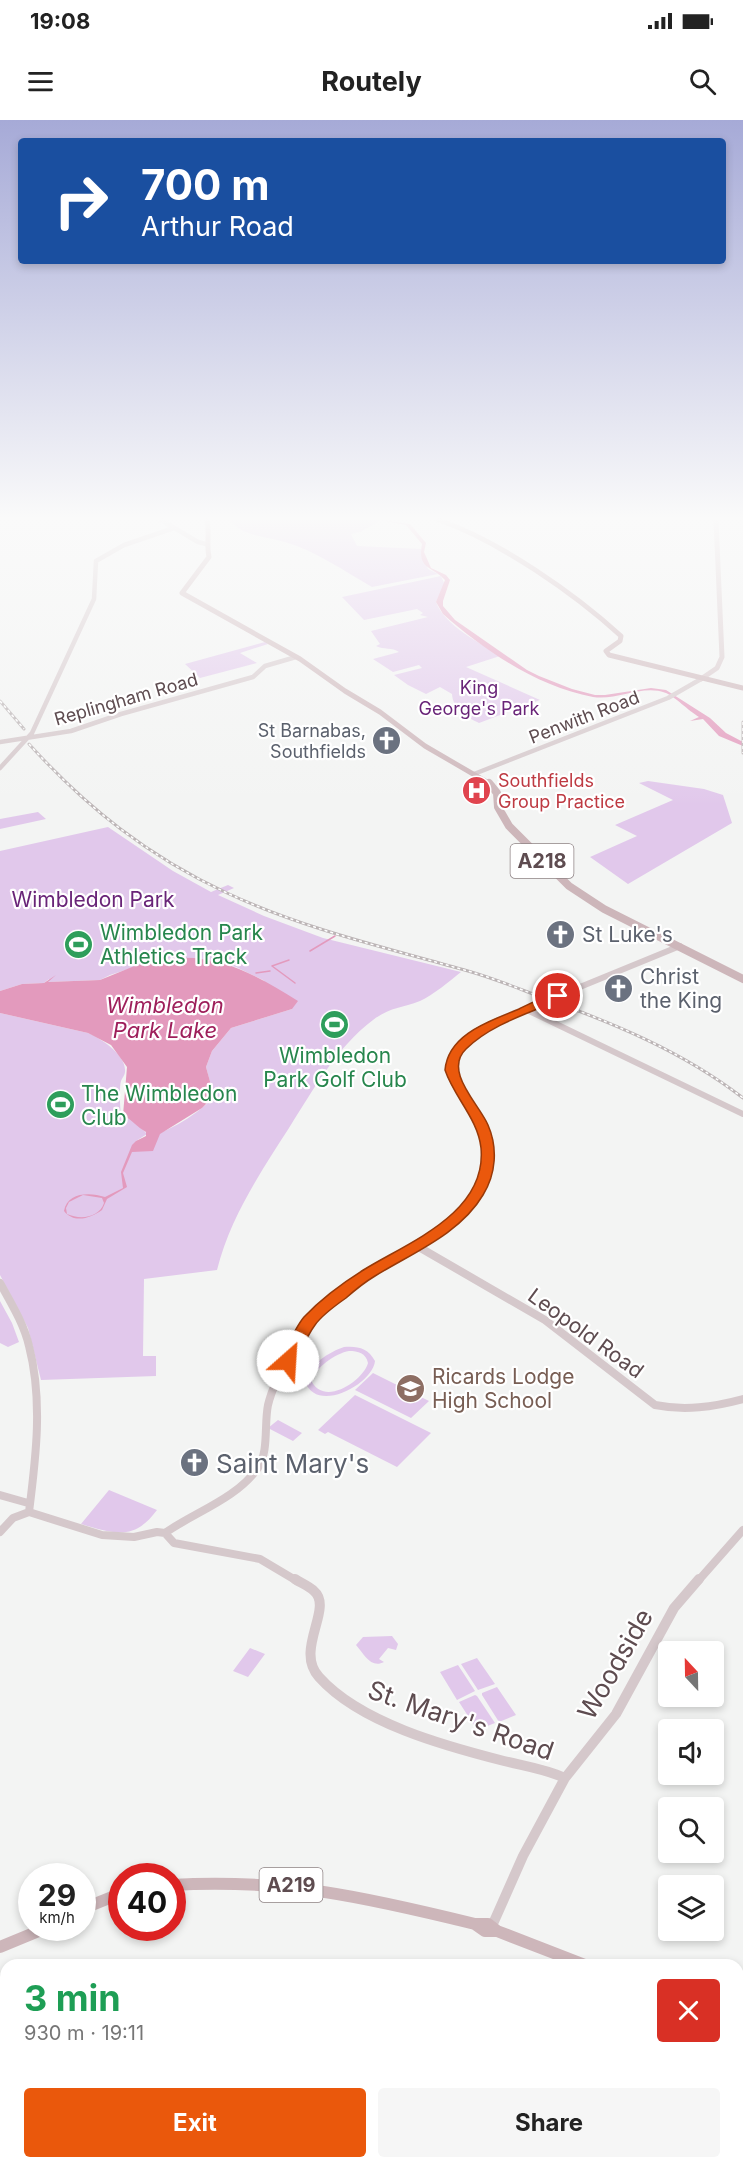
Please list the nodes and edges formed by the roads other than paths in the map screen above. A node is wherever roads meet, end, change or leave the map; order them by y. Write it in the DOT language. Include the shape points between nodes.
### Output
graph roads {
  1 [pos="84,616"];
  2 [pos="222,616"];
  3 [pos="598,616"];
  4 [pos="720,616"];
  5 [pos="296,657"];
  6 [pos="701,678"];
  7 [pos="743,688"];
  8 [pos="26,737"];
  9 [pos="0,742"];
  10 [pos="0,768"];
  11 [pos="474,774"];
  12 [pos="680,946"];
  13 [pos="743,979"];
  14 [pos="525,1010"];
  15 [pos="743,1114"];
  16 [pos="417,1246"];
  17 [pos="0,1283"];
  18 [pos="743,1399"];
  19 [pos="0,1495"];
  20 [pos="28,1508"];
  21 [pos="743,1530"];
  22 [pos="0,1532"];
  23 [pos="165,1533"];
  24 [pos="565,1778"];
  25 [pos="186,1884"];
  26 [pos="495,1929"];
  27 [pos="18,1940"];
  28 [pos="0,1947"];
  29 [pos="570,1959"];
  1 -- 8 [label="street"];
  2 -- 5 [label="main road, A218"];
  3 -- 6 [label="main road" via="621,636 606,651 609,655"];
  4 -- 6 [label="main road" via="722,657 717,668"];
  5 -- 8 [label="street, Replingham Road" via="265,666 253,677 71,731"];
  5 -- 11 [label="main road, A218" via="381,712 424,746"];
  6 -- 7 [label="main road"];
  6 -- 11 [label="street, Penwith Road" via="674,695"];
  8 -- 9 [label="street, Replingham Road"];
  8 -- 10 [label="street"];
  11 -- 12 [label="main road, A218" via="492,785 509,826 562,881 604,909"];
  12 -- 13 [label="main road, A218"];
  12 -- 14 [label="street, bridge"];
  14 -- 15 [label="street"];
  14 -- 16 [label="street" via="481,1030 454,1054 451,1070 485,1137 487,1172 477,1194 457,1218"];
  16 -- 18 [label="street, Leopold Road" via="545,1320 655,1405 694,1409"];
  16 -- 23 [label="street" via="367,1274 309,1322 273,1389 261,1464 221,1499"];
  17 -- 20 [label="street" via="22,1324 37,1388 35,1462"];
  19 -- 20 [label="street"];
  20 -- 22 [label="street"];
  20 -- 23 [label="street" via="102,1535 134,1537"];
  21 -- 24 [label="street, Woodside" via="674,1608 616,1714"];
  23 -- 24 [label="street, St. Mary's Road" via="174,1543 260,1559 316,1592 320,1606 308,1647 310,1662 326,1686 352,1706 429,1737"];
  24 -- 26 [label="street, Woodside" via="523,1856"];
  25 -- 26 [label="main road, A219" via="234,1881 297,1885 475,1924 490,1933"];
  26 -- 29 [label="main road, A219"];
  27 -- 28 [label="main road"];
}
